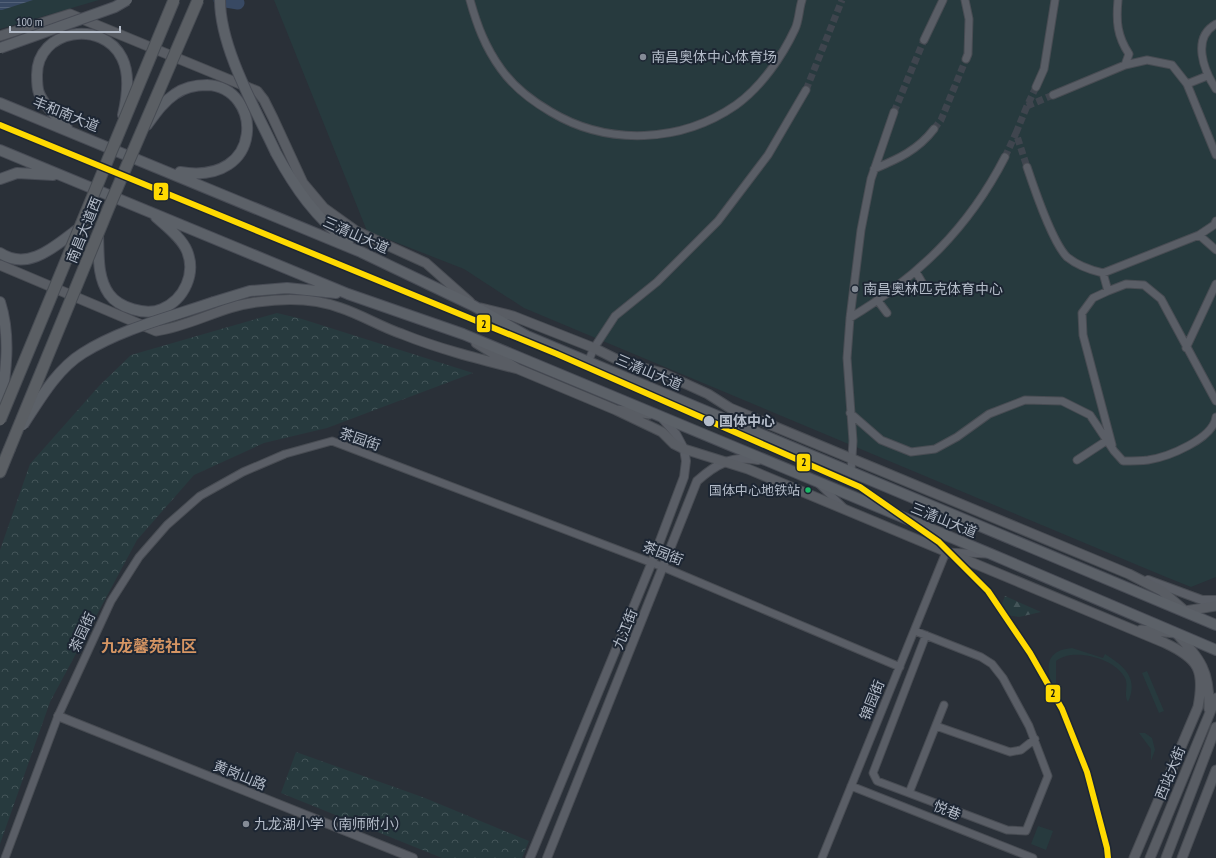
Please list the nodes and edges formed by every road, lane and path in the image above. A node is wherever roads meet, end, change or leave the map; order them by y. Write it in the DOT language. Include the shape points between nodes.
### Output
graph roads {
  1 [pos="127,0"];
  2 [pos="174,0"];
  3 [pos="198,0"];
  4 [pos="220,0"];
  5 [pos="470,0"];
  6 [pos="802,0"];
  7 [pos="943,0"];
  8 [pos="965,0"];
  9 [pos="1055,0"];
  10 [pos="1118,0"];
  11 [pos="1216,24"];
  12 [pos="0,36"];
  13 [pos="924,40"];
  14 [pos="0,48"];
  15 [pos="966,59"];
  16 [pos="1125,65"];
  17 [pos="1207,76"];
  18 [pos="1187,84"];
  19 [pos="1036,87"];
  20 [pos="1216,89"];
  21 [pos="806,90"];
  22 [pos="1052,95"];
  23 [pos="0,103"];
  24 [pos="894,112"];
  25 [pos="934,129"];
  26 [pos="68,130"];
  27 [pos="119,132"];
  28 [pos="140,134"];
  29 [pos="0,150"];
  30 [pos="121,152"];
  31 [pos="1216,155"];
  32 [pos="1004,157"];
  33 [pos="1027,167"];
  34 [pos="874,169"];
  35 [pos="164,170"];
  36 [pos="63,176"];
  37 [pos="0,179"];
  38 [pos="152,213"];
  39 [pos="1216,221"];
  40 [pos="78,229"];
  41 [pos="98,235"];
  42 [pos="1199,235"];
  43 [pos="1216,250"];
  44 [pos="361,252"];
  45 [pos="0,253"];
  46 [pos="0,265"];
  47 [pos="916,272"];
  48 [pos="1103,273"];
  49 [pos="923,284"];
  50 [pos="1216,284"];
  51 [pos="1108,291"];
  52 [pos="348,294"];
  53 [pos="878,301"];
  54 [pos="0,302"];
  55 [pos="474,306"];
  56 [pos="887,313"];
  57 [pos="850,318"];
  58 [pos="464,334"];
  59 [pos="594,348"];
  60 [pos="1186,348"];
  61 [pos="588,362"];
  62 [pos="518,369"];
  63 [pos="1216,401"];
  64 [pos="0,408"];
  65 [pos="616,410"];
  66 [pos="850,413"];
  67 [pos="659,415"];
  68 [pos="1216,417"];
  69 [pos="0,420"];
  70 [pos="14,438"];
  71 [pos="1106,441"];
  72 [pos="684,449"];
  73 [pos="1114,451"];
  74 [pos="852,458"];
  75 [pos="1078,460"];
  76 [pos="726,462"];
  77 [pos="768,462"];
  78 [pos="0,472"];
  79 [pos="851,472"];
  80 [pos="816,482"];
  81 [pos="847,511"];
  82 [pos="946,552"];
  83 [pos="991,554"];
  84 [pos="652,562"];
  85 [pos="663,567"];
  86 [pos="1129,574"];
  87 [pos="1216,600"];
  88 [pos="1216,606"];
  89 [pos="1185,610"];
  90 [pos="1216,624"];
  91 [pos="1132,630"];
  92 [pos="915,631"];
  93 [pos="1176,633"];
  94 [pos="926,635"];
  95 [pos="1216,650"];
  96 [pos="900,667"];
  97 [pos="1216,698"];
  98 [pos="944,705"];
  99 [pos="1209,713"];
  100 [pos="58,716"];
  101 [pos="936,726"];
  102 [pos="1216,728"];
  103 [pos="1035,740"];
  104 [pos="1216,770"];
  105 [pos="851,786"];
  106 [pos="909,793"];
  107 [pos="5,858"];
  108 [pos="413,858"];
  109 [pos="530,858"];
  110 [pos="547,858"];
  111 [pos="822,858"];
  112 [pos="1033,858"];
  113 [pos="1134,858"];
  114 [pos="1150,858"];
  115 [pos="1166,858"];
  116 [pos="1182,858"];
  1 -- 14 [label="main road, bridge" via="115,7"];
  2 -- 27 [label="highway, 南昌大道西, bridge"];
  3 -- 28 [label="highway, 南昌大道西, bridge"];
  4 -- 44 [label="main road, bridge" via="220,12 232,55 276,153 294,185 319,218"];
  5 -- 6 [label="street" via="479,31 501,69 532,100 569,123 611,135 655,136 698,125 736,104 768,74 795,28"];
  7 -- 13 [label="street"];
  8 -- 15 [label="street" via="969,19"];
  9 -- 19 [label="street" via="1044,69"];
  10 -- 16 [label="street" via="1118,33 1129,54"];
  11 -- 17 [label="street" via="1203,39 1202,57"];
  12 -- 55 [label="main road" via="70,14 257,91 267,106 303,183 324,208 356,231 426,263"];
  16 -- 18 [label="street" via="1147,60 1172,65"];
  16 -- 22 [label="street"];
  17 -- 18 [label="street"];
  17 -- 20 [label="street"];
  18 -- 31 [label="street"];
  21 -- 59 [label="street" via="768,155 718,221 657,282 615,316"];
  23 -- 26 [label="main road, 丰和南大道"];
  24 -- 34 [label="street"];
  25 -- 34 [label="street" via="925,140 902,158"];
  26 -- 27 [label="main road, bridge" via="39,93 37,68 41,56 54,42 64,37 89,33 113,45 123,59 126,98"];
  26 -- 30 [label="main road, 丰和南大道"];
  27 -- 40 [label="highway, 南昌大道西, bridge"];
  28 -- 35 [label="main road, bridge" via="162,105 188,87 214,85 234,96 248,122 244,148 236,158 220,170 194,175"];
  28 -- 41 [label="highway, 南昌大道西, bridge"];
  29 -- 36 [label="main road"];
  30 -- 35 [label="main road, 三清山大道"];
  32 -- 47 [label="street" via="989,187 960,228"];
  33 -- 48 [label="street" via="1059,246 1067,257 1084,268"];
  34 -- 57 [label="street" via="861,230"];
  35 -- 44 [label="main road, 三清山大道"];
  36 -- 37 [label="main road" via="18,173"];
  36 -- 38 [label="main road, 三清山大道"];
  38 -- 41 [label="main road" via="186,249 191,264 189,279 182,292 161,310 130,309 110,295 102,282"];
  38 -- 52 [label="main road, 三清山大道"];
  39 -- 42 [label="street" via="1214,226"];
  40 -- 45 [label="main road" via="41,255 26,260 15,260"];
  40 -- 69 [label="highway, 南昌大道西, bridge"];
  41 -- 70 [label="highway, 南昌大道西, bridge"];
  42 -- 43 [label="street"];
  42 -- 48 [label="street"];
  44 -- 55 [label="main road, 三清山大道"];
  46 -- 62 [label="main road" via="156,331 256,302 320,302 341,308 402,334"];
  47 -- 49 [label="street"];
  47 -- 53 [label="street"];
  48 -- 51 [label="street"];
  50 -- 60 [label="street"];
  51 -- 60 [label="street" via="1126,284 1144,285 1161,299"];
  51 -- 73 [label="street" via="1093,298 1082,314 1083,335"];
  52 -- 58 [label="main road, 三清山大道"];
  52 -- 70 [label="main road, bridge" via="287,288 250,291 132,330 83,353 63,370"];
  53 -- 56 [label="street"];
  53 -- 57 [label="street"];
  54 -- 64 [label="main road" via="6,328 7,349"];
  55 -- 59 [label="main road" via="513,316"];
  55 -- 61 [label="main road, 三清山大道" via="527,336"];
  57 -- 66 [label="street" via="847,358"];
  58 -- 62 [label="main road"];
  58 -- 67 [label="main road, 三清山大道"];
  59 -- 61 [label="street"];
  59 -- 74 [label="main road" via="622,362 662,373 708,394 730,408"];
  60 -- 63 [label="street"];
  61 -- 79 [label="main road, 三清山大道"];
  62 -- 65 [label="main road"];
  65 -- 67 [label="main road"];
  65 -- 72 [label="main road" via="662,432 674,444"];
  66 -- 71 [label="street" via="881,440 911,452 935,449 989,414 1025,400 1062,401 1090,415"];
  66 -- 74 [label="street"];
  67 -- 72 [label="street, 九江街" via="676,434"];
  67 -- 77 [label="main road, 三清山大道"];
  68 -- 73 [label="street" via="1202,438 1149,460 1123,461"];
  70 -- 78 [label="highway, 南昌大道西, bridge"];
  71 -- 73 [label="street"];
  71 -- 75 [label="street"];
  72 -- 76 [label="main road"];
  72 -- 84 [label="street, 九江街" via="684,477"];
  74 -- 79 [label="street"];
  74 -- 86 [label="main road"];
  76 -- 77 [label="street, 九江街" via="744,458"];
  76 -- 81 [label="main road"];
  76 -- 85 [label="street, 九江街" via="711,468 697,481"];
  77 -- 80 [label="main road, 三清山大道"];
  79 -- 89 [label="main road, 三清山大道"];
  80 -- 81 [label="street"];
  80 -- 83 [label="main road, 三清山大道"];
  81 -- 82 [label="main road"];
  82 -- 83 [label="street"];
  82 -- 91 [label="main road"];
  82 -- 92 [label="street, 锦园街"];
  83 -- 93 [label="main road, 三清山大道"];
  84 -- 85 [label="street, 茶园街"];
  84 -- 100 [label="street, 茶园街" via="332,441 285,454 243,472 200,496 167,525 139,557 111,601"];
  84 -- 109 [label="street, 九江街"];
  85 -- 96 [label="street, 茶园街"];
  85 -- 110 [label="street, 九江街"];
  86 -- 87 [label="street" via="1202,600"];
  86 -- 89 [label="main road" via="1162,591"];
  88 -- 89 [label="main road"];
  89 -- 90 [label="main road, 三清山大道"];
  91 -- 93 [label="main road"];
  91 -- 113 [label="main road" via="1170,645 1191,657 1200,673 1202,687 1198,707"];
  92 -- 94 [label="street"];
  92 -- 96 [label="street, 锦园街"];
  93 -- 95 [label="main road, 三清山大道"];
  93 -- 99 [label="main road" via="1194,652 1205,669 1210,688"];
  94 -- 103 [label="street" via="992,664 1003,678"];
  94 -- 106 [label="street" via="873,773 876,781"];
  96 -- 105 [label="street, 锦园街"];
  97 -- 99 [label="main road, 西站大街"];
  98 -- 101 [label="street"];
  99 -- 114 [label="main road, 西站大街"];
  100 -- 107 [label="street, 茶园街"];
  100 -- 108 [label="street, 黄岗山路"];
  101 -- 103 [label="street" via="1010,752 1021,750"];
  101 -- 106 [label="street"];
  102 -- 115 [label="main road, 西站大街"];
  103 -- 106 [label="street" via="1048,776 1026,831 1007,830"];
  104 -- 116 [label="main road"];
  105 -- 111 [label="street, 锦园街"];
  105 -- 112 [label="street, 悦巷"];
}
